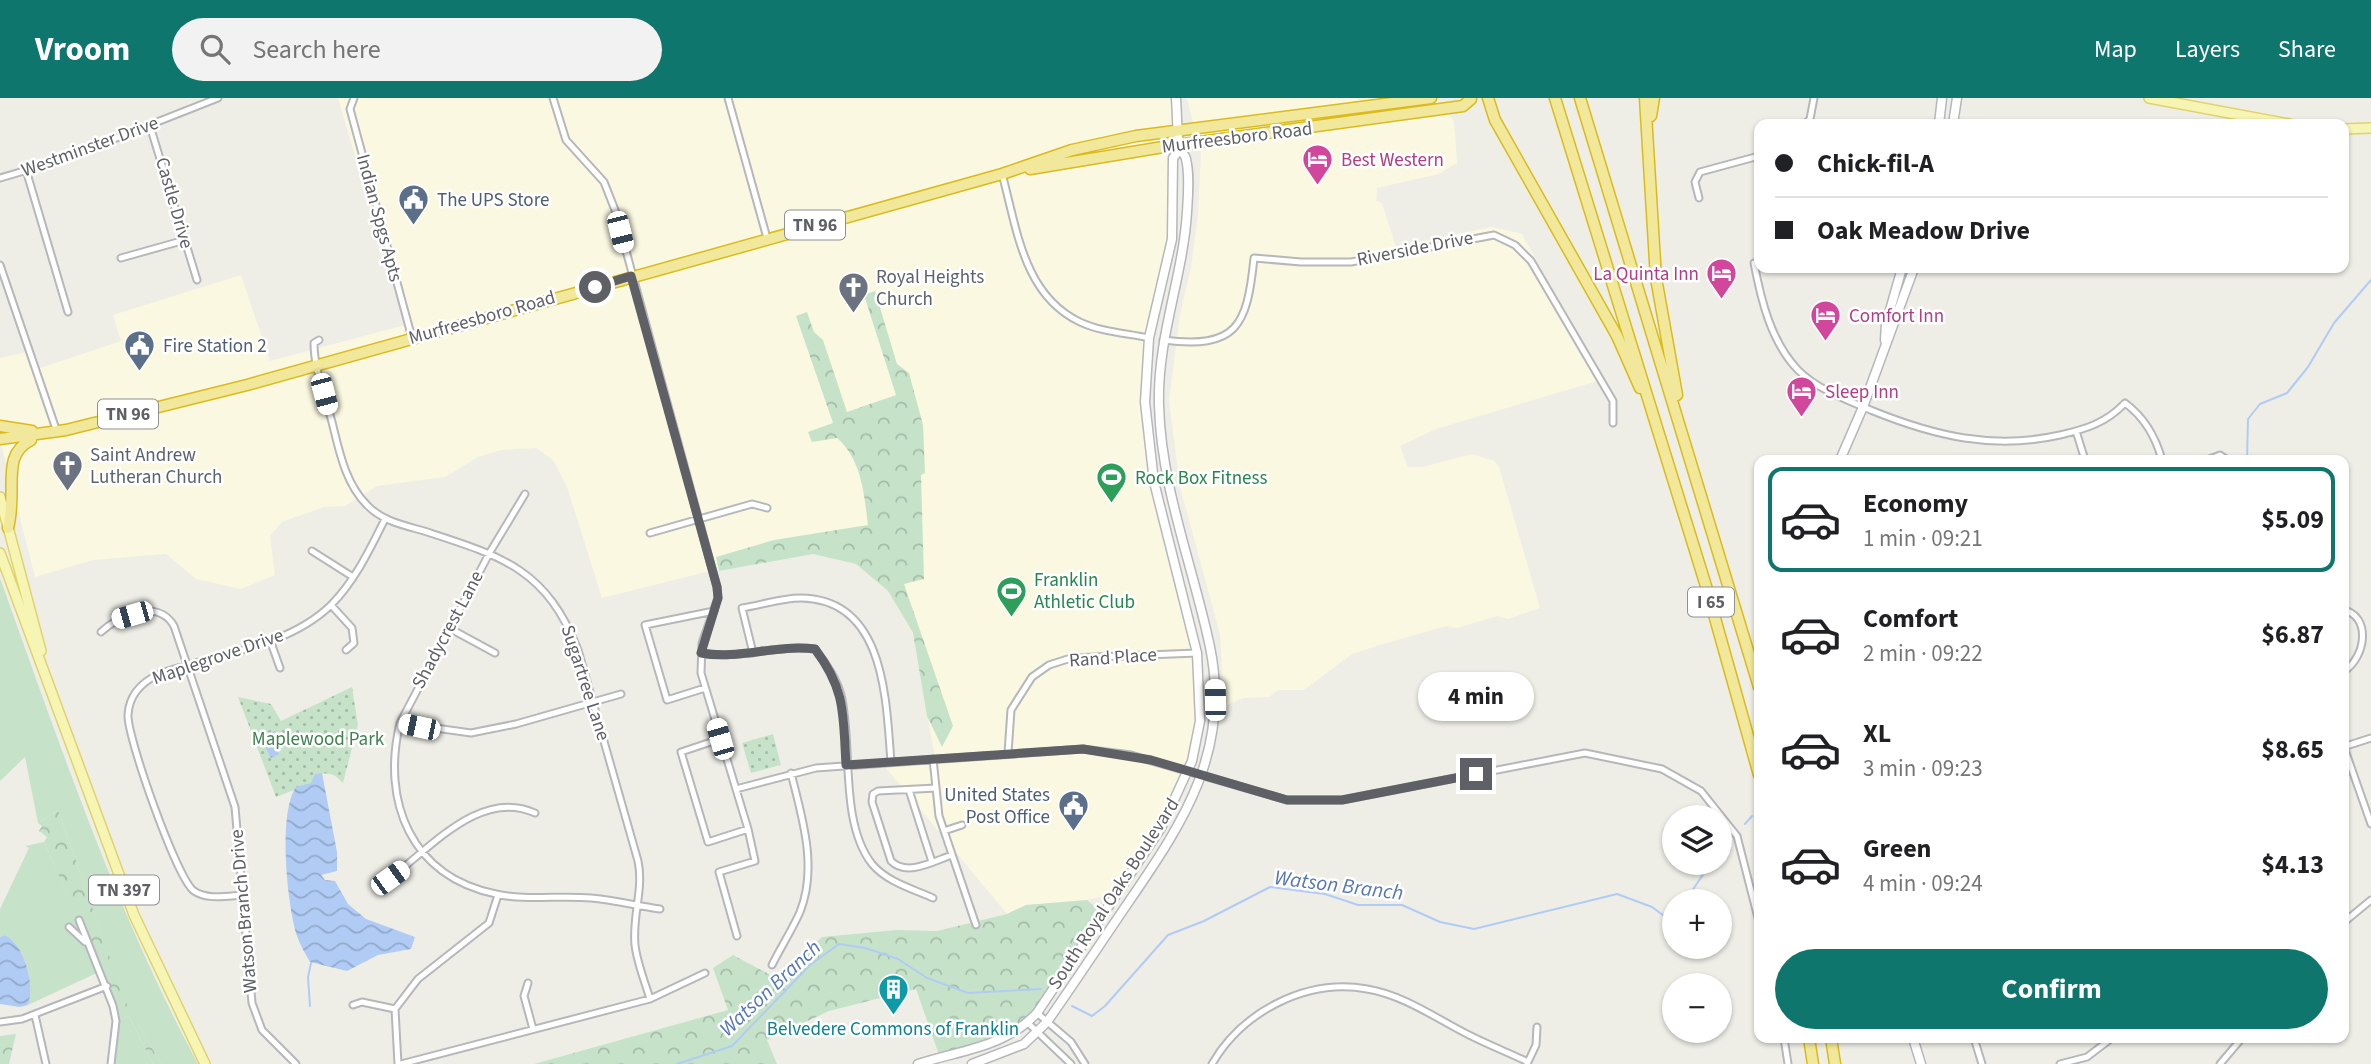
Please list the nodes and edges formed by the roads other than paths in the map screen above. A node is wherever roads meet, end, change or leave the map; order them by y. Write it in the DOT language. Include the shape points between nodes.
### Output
graph roads {
  1 [pos="218,98"];
  2 [pos="354,98"];
  3 [pos="553,98"];
  4 [pos="728,98"];
  5 [pos="1175,98"];
  6 [pos="1431,98"];
  7 [pos="1486,98"];
  8 [pos="1555,98"];
  9 [pos="1580,98"];
  10 [pos="1645,98"];
  11 [pos="1654,98"];
  12 [pos="1814,98"];
  13 [pos="1942,98"];
  14 [pos="1957,98"];
  15 [pos="2149,98"];
  16 [pos="1470,99"];
  17 [pos="1810,119"];
  18 [pos="1939,119"];
  19 [pos="1954,119"];
  20 [pos="2239,119"];
  21 [pos="150,126"];
  22 [pos="1648,127"];
  23 [pos="2371,128"];
  24 [pos="1178,129"];
  25 [pos="2349,129"];
  26 [pos="1180,147"];
  27 [pos="1754,157"];
  28 [pos="26,170"];
  29 [pos="1002,174"];
  30 [pos="0,178"];
  31 [pos="1699,198"];
  32 [pos="767,238"];
  33 [pos="185,240"];
  34 [pos="121,258"];
  35 [pos="0,265"];
  36 [pos="1756,273"];
  37 [pos="1901,273"];
  38 [pos="1912,273"];
  39 [pos="631,276"];
  40 [pos="197,280"];
  41 [pos="68,312"];
  42 [pos="412,338"];
  43 [pos="1149,338"];
  44 [pos="319,340"];
  45 [pos="1163,340"];
  46 [pos="1884,350"];
  47 [pos="316,365"];
  48 [pos="1863,407"];
  49 [pos="1613,423"];
  50 [pos="0,426"];
  51 [pos="1658,430"];
  52 [pos="1683,430"];
  53 [pos="2077,431"];
  54 [pos="52,433"];
  55 [pos="0,439"];
  56 [pos="1842,455"];
  57 [pos="2083,455"];
  58 [pos="2161,455"];
  59 [pos="525,494"];
  60 [pos="0,497"];
  61 [pos="767,508"];
  62 [pos="385,519"];
  63 [pos="699,520"];
  64 [pos="8,528"];
  65 [pos="650,533"];
  66 [pos="312,551"];
  67 [pos="490,552"];
  68 [pos="0,553"];
  69 [pos="353,577"];
  70 [pos="331,605"];
  71 [pos="714,611"];
  72 [pos="2349,611"];
  73 [pos="449,628"];
  74 [pos="101,632"];
  75 [pos="270,640"];
  76 [pos="346,650"];
  77 [pos="495,653"];
  78 [pos="701,653"];
  79 [pos="753,653"];
  80 [pos="1197,653"];
  81 [pos="187,664"];
  82 [pos="280,668"];
  83 [pos="2349,668"];
  84 [pos="1754,670"];
  85 [pos="705,688"];
  86 [pos="621,694"];
  87 [pos="593,702"];
  88 [pos="57,710"];
  89 [pos="400,723"];
  90 [pos="2371,738"];
  91 [pos="720,739"];
  92 [pos="2349,745"];
  93 [pos="1007,753"];
  94 [pos="1754,755"];
  95 [pos="933,759"];
  96 [pos="891,762"];
  97 [pos="2349,764"];
  98 [pos="846,765"];
  99 [pos="1189,771"];
  100 [pos="791,773"];
  101 [pos="1202,775"];
  102 [pos="936,788"];
  103 [pos="736,789"];
  104 [pos="909,790"];
  105 [pos="535,813"];
  106 [pos="2371,824"];
  107 [pos="962,825"];
  108 [pos="748,829"];
  109 [pos="944,831"];
  110 [pos="422,854"];
  111 [pos="953,855"];
  112 [pos="932,862"];
  113 [pos="390,878"];
  114 [pos="242,895"];
  115 [pos="498,895"];
  116 [pos="933,898"];
  117 [pos="2371,900"];
  118 [pos="1754,902"];
  119 [pos="636,906"];
  120 [pos="660,909"];
  121 [pos="2349,918"];
  122 [pos="79,920"];
  123 [pos="976,925"];
  124 [pos="69,927"];
  125 [pos="737,936"];
  126 [pos="85,942"];
  127 [pos="772,964"];
  128 [pos="705,973"];
  129 [pos="528,983"];
  130 [pos="107,986"];
  131 [pos="650,999"];
  132 [pos="353,1005"];
  133 [pos="396,1009"];
  134 [pos="1037,1013"];
  135 [pos="35,1015"];
  136 [pos="1047,1022"];
  137 [pos="0,1023"];
  138 [pos="1028,1023"];
  139 [pos="1537,1027"];
  140 [pos="533,1029"];
  141 [pos="1038,1032"];
  142 [pos="1785,1043"];
  143 [pos="1810,1043"];
  144 [pos="1832,1043"];
  145 [pos="1915,1043"];
  146 [pos="1976,1043"];
  147 [pos="2105,1043"];
  148 [pos="2238,1043"];
  149 [pos="1528,1063"];
  150 [pos="46,1064"];
  151 [pos="111,1064"];
  152 [pos="205,1064"];
  153 [pos="296,1064"];
  154 [pos="400,1064"];
  155 [pos="918,1064"];
  156 [pos="972,1064"];
  157 [pos="1071,1064"];
  158 [pos="1085,1064"];
  159 [pos="1212,1064"];
  160 [pos="1788,1064"];
  161 [pos="1814,1064"];
  162 [pos="1835,1064"];
  163 [pos="1921,1064"];
  164 [pos="1982,1064"];
  165 [pos="2060,1064"];
  166 [pos="2220,1064"];
  1 -- 21 [label="street, Westminster Drive"];
  2 -- 42 [label="street, Indian Spgs Apts" via="350,109"];
  3 -- 39 [label="street" via="566,140 604,182"];
  4 -- 32 [label="street"];
  5 -- 24 [label="main road"];
  6 -- 24 [label="highway, Murfreesboro Road / TN 96"];
  7 -- 16 [label="highway, Murfreesboro Road / TN 96"];
  7 -- 51 [label="highway" via="1494,120 1617,336"];
  8 -- 51 [label="highway, I 65"];
  9 -- 52 [label="highway, I 65"];
  10 -- 22 [label="highway"];
  11 -- 22 [label="highway"];
  12 -- 17 [label="street"];
  13 -- 18 [label="main road"];
  14 -- 19 [label="main road"];
  15 -- 20 [label="main road"];
  16 -- 26 [label="highway, Murfreesboro Road / TN 96" via="1463,106"];
  21 -- 28 [label="street, Westminster Drive"];
  21 -- 33 [label="street, Castle Drive"];
  22 -- 52 [label="highway" via="1656,278"];
  23 -- 25 [label="main road"];
  24 -- 26 [label="main road"];
  24 -- 29 [label="highway, Murfreesboro Road / TN 96" via="1103,142"];
  26 -- 29 [label="highway, Murfreesboro Road / TN 96"];
  26 -- 43 [label="main road, South Royal Oaks Boulevard" via="1173,158 1169,257"];
  26 -- 45 [label="main road, South Royal Oaks Boulevard" via="1186,157 1187,213"];
  27 -- 31 [label="street" via="1700,173 1695,182"];
  28 -- 30 [label="street, Westminster Drive"];
  28 -- 41 [label="street"];
  29 -- 32 [label="highway, Murfreesboro Road / TN 96"];
  29 -- 43 [label="street" via="1028,266 1049,301 1080,323"];
  32 -- 39 [label="highway, Murfreesboro Road / TN 96"];
  33 -- 34 [label="street"];
  33 -- 40 [label="street, Castle Drive"];
  35 -- 54 [label="street"];
  36 -- 48 [label="street" via="1773,331 1796,367 1826,390"];
  37 -- 46 [label="main road" via="1886,324"];
  38 -- 46 [label="main road"];
  39 -- 42 [label="highway, Murfreesboro Road / TN 96"];
  39 -- 63 [label="street"];
  42 -- 47 [label="highway, Murfreesboro Road / TN 96"];
  43 -- 45 [label="main road"];
  43 -- 80 [label="main road, South Royal Oaks Boulevard" via="1146,437"];
  44 -- 47 [label="street" via="314,343"];
  45 -- 49 [label="street, Riverside Drive" via="1199,343 1229,333 1247,307 1254,258 1351,262 1494,235 1515,245 1531,261 1613,401"];
  45 -- 101 [label="main road, South Royal Oaks Boulevard" via="1162,451 1214,676 1213,722"];
  46 -- 48 [label="main road"];
  47 -- 54 [label="highway, Murfreesboro Road / TN 96"];
  47 -- 62 [label="street, Sugartree Lane" via="344,467 358,495"];
  48 -- 53 [label="street" via="1967,440 2011,442"];
  48 -- 56 [label="main road"];
  50 -- 54 [label="highway"];
  51 -- 94 [label="highway, I 65"];
  52 -- 84 [label="highway, I 65"];
  53 -- 57 [label="street"];
  53 -- 58 [label="street" via="2108,420 2125,403 2136,411"];
  54 -- 55 [label="highway, Murfreesboro Road / TN 96"];
  54 -- 64 [label="highway" via="4,452 1,469 12,512"];
  59 -- 67 [label="street, Shadycrest Lane"];
  60 -- 64 [label="main road, TN 397"];
  61 -- 63 [label="street" via="752,504"];
  62 -- 67 [label="street, Sugartree Lane"];
  62 -- 69 [label="street, Maplegrove Drive"];
  63 -- 65 [label="street"];
  63 -- 71 [label="street" via="717,587"];
  64 -- 88 [label="main road, TN 397"];
  66 -- 69 [label="street"];
  67 -- 73 [label="street, Shadycrest Lane"];
  67 -- 87 [label="street, Sugartree Lane" via="533,580 558,610 578,650"];
  68 -- 88 [label="main road, TN 397"];
  69 -- 70 [label="street, Maplegrove Drive"];
  70 -- 75 [label="street, Maplegrove Drive" via="306,624"];
  70 -- 76 [label="street" via="354,631 354,643"];
  71 -- 78 [label="street"];
  71 -- 85 [label="street" via="645,625 667,700"];
  72 -- 83 [label="street" via="2363,620 2368,632 2365,649"];
  73 -- 77 [label="street"];
  73 -- 89 [label="street, Shadycrest Lane"];
  74 -- 81 [label="street, Watson Branch Drive" via="116,620 154,611 171,622"];
  75 -- 81 [label="street, Maplegrove Drive"];
  75 -- 82 [label="street"];
  78 -- 79 [label="street" via="722,657"];
  78 -- 85 [label="street"];
  79 -- 96 [label="street" via="743,608 799,598 822,600 863,626 884,689"];
  79 -- 98 [label="street" via="790,646 815,649 833,673 841,697"];
  80 -- 93 [label="street, Rand Place" via="1071,658 1049,665 1032,677 1011,710"];
  80 -- 99 [label="main road, South Royal Oaks Boulevard" via="1201,709"];
  81 -- 114 [label="street, Watson Branch Drive" via="234,807"];
  81 -- 114 [label="street, Maplegrove Drive" via="140,686 129,707 129,725 186,881 206,896"];
  85 -- 91 [label="street"];
  86 -- 87 [label="street"];
  87 -- 89 [label="street" via="471,733"];
  87 -- 119 [label="street, Sugartree Lane" via="641,873"];
  88 -- 152 [label="main road, TN 397" via="134,915"];
  89 -- 110 [label="street, Shadycrest Lane" via="393,752 396,793 407,829"];
  90 -- 92 [label="street"];
  91 -- 103 [label="street"];
  91 -- 108 [label="street" via="681,752 708,842"];
  93 -- 95 [label="street"];
  93 -- 99 [label="street" via="1083,749"];
  95 -- 96 [label="street"];
  95 -- 102 [label="street"];
  96 -- 98 [label="street"];
  97 -- 106 [label="street"];
  98 -- 100 [label="street"];
  98 -- 116 [label="street" via="860,839 873,865 890,879"];
  99 -- 101 [label="street"];
  99 -- 134 [label="main road, South Royal Oaks Boulevard" via="1161,828"];
  100 -- 103 [label="street"];
  100 -- 127 [label="street" via="806,836 805,891"];
  101 -- 118 [label="street" via="1287,800 1342,800 1586,752 1662,769 1702,791 1737,836"];
  101 -- 136 [label="main road, South Royal Oaks Boulevard" via="1175,834"];
  102 -- 104 [label="street"];
  102 -- 109 [label="street"];
  103 -- 108 [label="street"];
  104 -- 112 [label="street"];
  104 -- 112 [label="street" via="878,791 872,802 893,863 904,869"];
  105 -- 110 [label="street" via="521,807 482,812"];
  107 -- 109 [label="street"];
  108 -- 125 [label="street" via="755,861 719,872"];
  109 -- 111 [label="street"];
  110 -- 113 [label="street"];
  110 -- 115 [label="street, Shadycrest Lane" via="452,880"];
  111 -- 112 [label="street"];
  111 -- 123 [label="street"];
  114 -- 153 [label="street, Watson Branch Drive" via="248,985 257,1020 270,1041"];
  115 -- 119 [label="street, Shadycrest Lane" via="593,898"];
  115 -- 133 [label="street" via="489,923 418,979"];
  117 -- 121 [label="street"];
  119 -- 120 [label="street, Shadycrest Lane"];
  119 -- 131 [label="street, Sugartree Lane" via="635,945"];
  122 -- 126 [label="street"];
  124 -- 126 [label="street"];
  126 -- 130 [label="street"];
  128 -- 131 [label="street"];
  129 -- 140 [label="street" via="524,996"];
  130 -- 135 [label="street"];
  130 -- 151 [label="street" via="116,1021"];
  131 -- 140 [label="street"];
  132 -- 133 [label="street" via="362,1002"];
  133 -- 154 [label="street"];
  134 -- 136 [label="street"];
  134 -- 138 [label="main road, South Royal Oaks Boulevard"];
  135 -- 137 [label="street"];
  135 -- 150 [label="street"];
  136 -- 141 [label="main road, South Royal Oaks Boulevard"];
  136 -- 158 [label="street" via="1070,1042"];
  138 -- 141 [label="street"];
  138 -- 155 [label="main road, South Royal Oaks Boulevard" via="1000,1040"];
  139 -- 149 [label="street"];
  140 -- 154 [label="street"];
  141 -- 156 [label="main road, South Royal Oaks Boulevard" via="1006,1053"];
  141 -- 157 [label="street"];
  142 -- 160 [label="street"];
  143 -- 161 [label="highway"];
  144 -- 162 [label="highway"];
  145 -- 163 [label="main road"];
  146 -- 164 [label="street"];
  147 -- 165 [label="street" via="2087,1057"];
  148 -- 166 [label="street"];
  149 -- 159 [label="street" via="1393,997 1338,987 1266,1008 1223,1045"];
}
